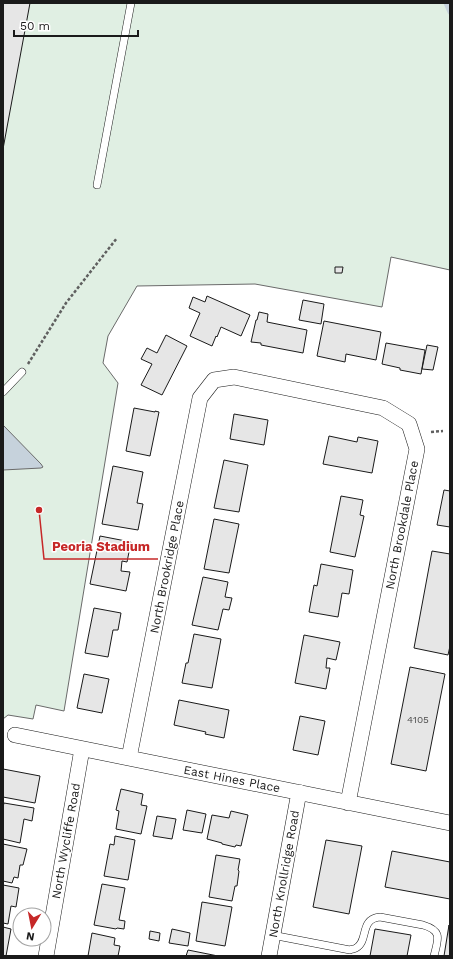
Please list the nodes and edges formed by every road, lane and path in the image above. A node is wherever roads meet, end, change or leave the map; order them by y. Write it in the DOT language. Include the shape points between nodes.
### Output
graph roads {
  1 [pos="131,3"];
  2 [pos="97,185"];
  3 [pos="117,238"];
  4 [pos="22,372"];
  5 [pos="214,380"];
  6 [pos="3,392"];
  7 [pos="443,431"];
  8 [pos="431,432"];
  9 [pos="15,735"];
  10 [pos="82,749"];
  11 [pos="129,758"];
  12 [pos="299,792"];
  13 [pos="348,803"];
  14 [pos="450,823"];
  15 [pos="272,935"];
  16 [pos="46,956"];
  17 [pos="269,956"];
  18 [pos="434,956"];
  1 -- 2 [label="lane"];
  3 -- 4 [label="path" via="66,303"];
  4 -- 6 [label="lane"];
  5 -- 11 [label="street, North Brookridge Place" via="200,398"];
  5 -- 13 [label="street, North Brookdale Place" via="234,377 383,408 409,424 417,450"];
  7 -- 8 [label="path"];
  9 -- 10 [label="street, East Hines Place"];
  10 -- 11 [label="street, East Hines Place"];
  10 -- 16 [label="street, North Wycliffe Road"];
  11 -- 12 [label="street, East Hines Place"];
  12 -- 13 [label="street, East Hines Place"];
  12 -- 15 [label="street, North Knollridge Road"];
  13 -- 14 [label="street, East Hines Place"];
  15 -- 17 [label="street, North Knollridge Road"];
  15 -- 18 [label="lane" via="350,950 359,945 367,924 375,917 380,917 423,925 435,930 438,940"];
}
